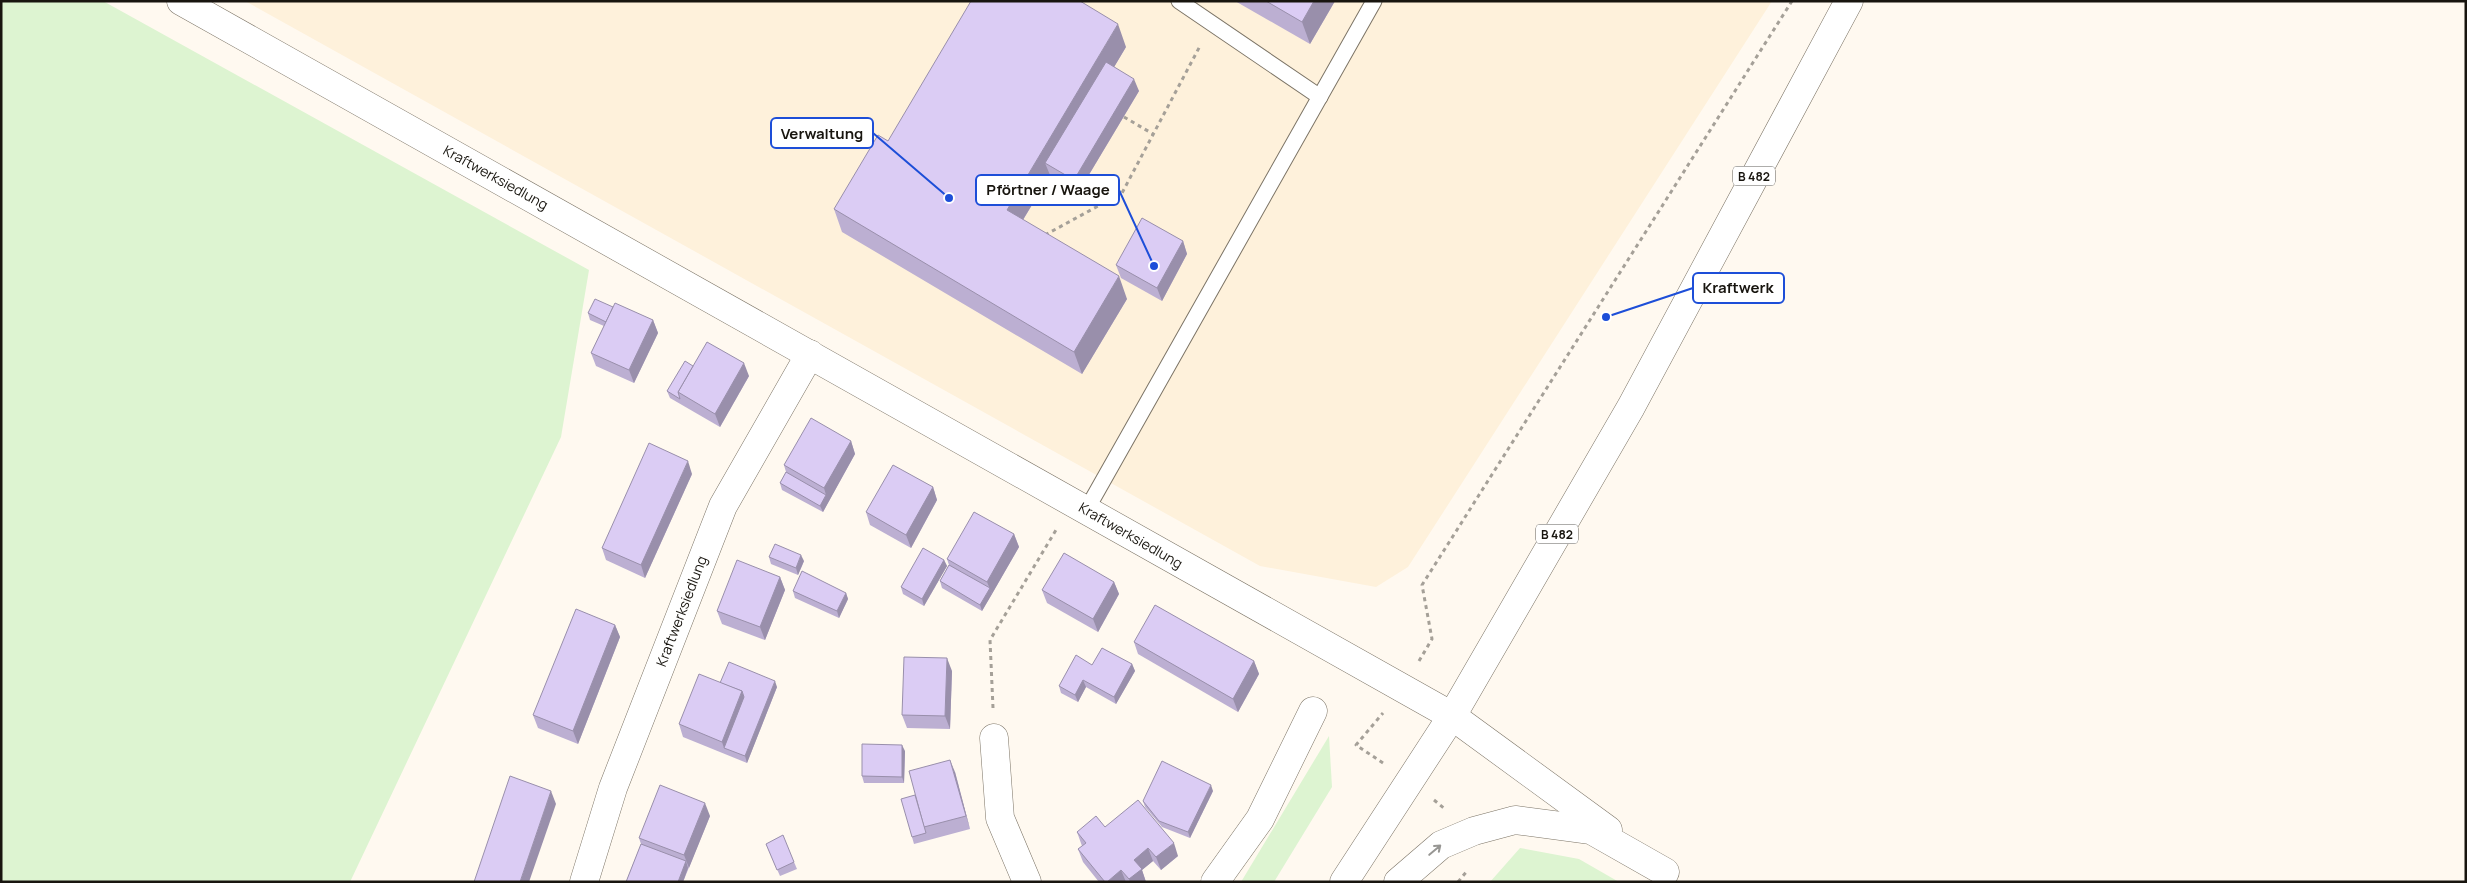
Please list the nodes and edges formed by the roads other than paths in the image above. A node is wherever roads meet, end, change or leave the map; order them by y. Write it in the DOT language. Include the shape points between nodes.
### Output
graph roads {
  1 [pos="181,1"];
  2 [pos="1178,1"];
  3 [pos="1374,1"];
  4 [pos="1848,1"];
  5 [pos="1320,97"];
  6 [pos="810,354"];
  7 [pos="1080,505"];
  8 [pos="1313,711"];
  9 [pos="1452,716"];
  10 [pos="994,738"];
  11 [pos="1670,877"];
  12 [pos="584,882"];
  13 [pos="1028,882"];
  14 [pos="1215,882"];
  15 [pos="1344,882"];
  16 [pos="1398,882"];
  1 -- 6 [label="street, Kraftwerksiedlung"];
  2 -- 5 [label="lane"];
  3 -- 5 [label="lane"];
  4 -- 9 [label="street, B 482" via="1631,407"];
  5 -- 7 [label="lane"];
  6 -- 7 [label="street, Kraftwerksiedlung"];
  6 -- 12 [label="street, Kraftwerksiedlung" via="722,506 613,788"];
  7 -- 9 [label="street, Kraftwerksiedlung"];
  8 -- 14 [label="street" via="1260,819"];
  9 -- 11 [label="street, Kraftwerksiedlung"];
  9 -- 15 [label="street, B 482"];
  10 -- 13 [label="street" via="1000,818"];
  16 -- 11 [label="street, one-way" via="1441,845 1474,831 1515,820 1590,830"];
}
